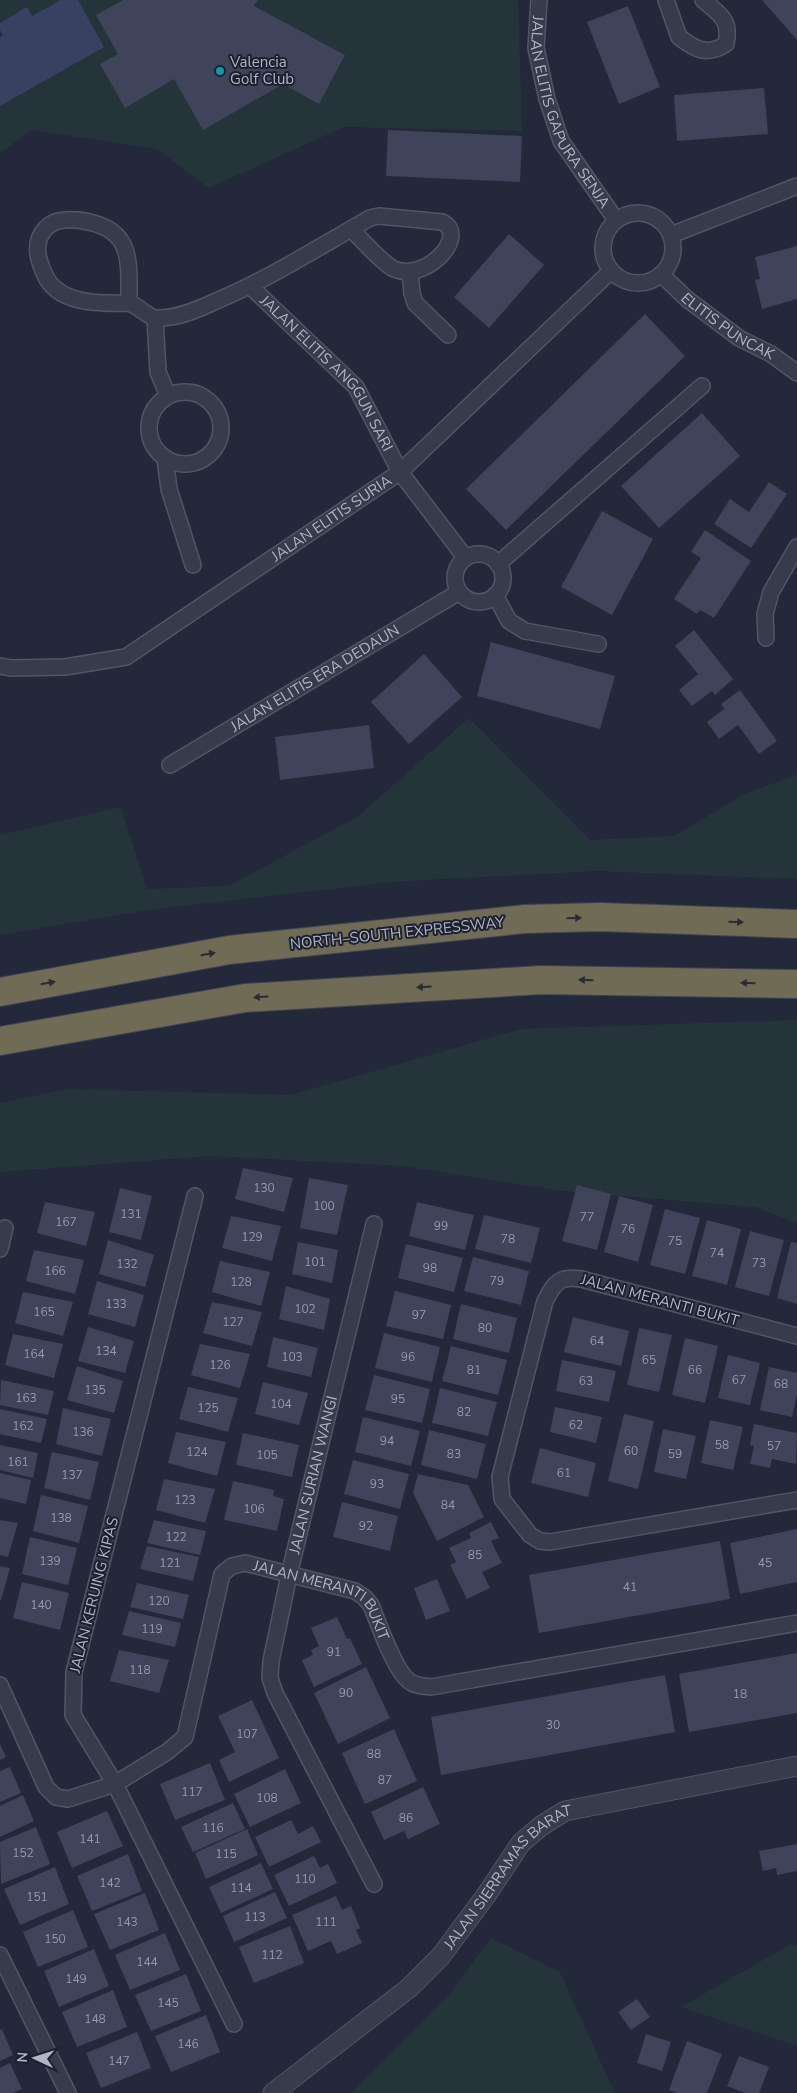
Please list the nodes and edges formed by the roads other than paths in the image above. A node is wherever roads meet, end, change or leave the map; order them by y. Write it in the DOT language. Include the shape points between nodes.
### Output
graph roads {
  1 [pos="539,0"];
  2 [pos="666,0"];
  3 [pos="702,0"];
  4 [pos="797,186"];
  5 [pos="616,220"];
  6 [pos="351,229"];
  7 [pos="671,235"];
  8 [pos="611,271"];
  9 [pos="410,272"];
  10 [pos="662,275"];
  11 [pos="251,287"];
  12 [pos="129,303"];
  13 [pos="155,318"];
  14 [pos="448,335"];
  15 [pos="797,373"];
  16 [pos="702,386"];
  17 [pos="168,396"];
  18 [pos="165,458"];
  19 [pos="400,472"];
  20 [pos="797,547"];
  21 [pos="465,558"];
  22 [pos="498,564"];
  23 [pos="193,566"];
  24 [pos="459,592"];
  25 [pos="495,595"];
  26 [pos="766,638"];
  27 [pos="598,644"];
  28 [pos="0,666"];
  29 [pos="170,765"];
  30 [pos="797,924"];
  31 [pos="797,984"];
  32 [pos="0,992"];
  33 [pos="0,1041"];
  34 [pos="195,1196"];
  35 [pos="374,1224"];
  36 [pos="5,1228"];
  37 [pos="0,1249"];
  38 [pos="797,1336"];
  39 [pos="797,1500"];
  40 [pos="289,1575"];
  41 [pos="797,1623"];
  42 [pos="0,1686"];
  43 [pos="797,1766"];
  44 [pos="115,1784"];
  45 [pos="374,1884"];
  46 [pos="0,1954"];
  47 [pos="234,2024"];
  48 [pos="68,2093"];
  49 [pos="272,2093"];
  1 -- 5 [label="street, JALAN ELITIS GAPURA SENJA" via="536,48 558,133"];
  2 -- 3 [label="street" via="679,37 701,50 715,51 726,44 728,31 723,18"];
  4 -- 7 [label="street"];
  5 -- 7 [label="street" via="636,213 647,214 657,218"];
  5 -- 8 [label="street" via="603,245 605,262"];
  6 -- 9 [label="street" via="392,268"];
  6 -- 9 [label="street, JALAN ELITIS ANGGUN SARI" via="379,216 448,225 451,232 448,247 426,268"];
  6 -- 11 [label="street, JALAN ELITIS ANGGUN SARI"];
  7 -- 10 [label="street" via="673,256"];
  8 -- 10 [label="street" via="620,279 642,284"];
  8 -- 19 [label="street, JALAN ELITIS SURIA"];
  9 -- 14 [label="street" via="415,303"];
  10 -- 15 [label="street, ELITIS PUNCAK" via="687,299 739,338 771,354"];
  11 -- 13 [label="street" via="189,313"];
  11 -- 19 [label="street, JALAN ELITIS ANGGUN SARI" via="356,387"];
  12 -- 12 [label="street" via="108,304 66,296 54,290 46,280 37,257 37,245 47,226 56,221 76,220 100,224 122,240 126,249"];
  12 -- 13 [label="street"];
  13 -- 17 [label="street" via="158,372"];
  16 -- 22 [label="street"];
  17 -- 18 [label="street" via="151,414 149,426 150,438"];
  17 -- 18 [label="street" via="190,392 210,401 220,421 220,432 210,453 200,460 188,464"];
  18 -- 23 [label="street" via="169,489"];
  19 -- 21 [label="street, JALAN ELITIS ANGGUN SARI"];
  19 -- 28 [label="street, JALAN ELITIS SURIA" via="126,657 65,668"];
  20 -- 26 [label="street" via="771,592 765,614"];
  21 -- 22 [label="street" via="487,555"];
  21 -- 24 [label="street" via="456,570"];
  22 -- 25 [label="street" via="502,584"];
  24 -- 25 [label="street" via="465,598 480,602"];
  24 -- 29 [label="street, JALAN ELITIS ERA DEDAUN"];
  25 -- 27 [label="street" via="509,622 525,631"];
  32 -- 30 [label="highway, NORTH–SOUTH EXPRESSWAY, one-way" via="229,950 525,919 600,917"];
  31 -- 33 [label="highway, one-way" via="541,980 245,998"];
  34 -- 44 [label="street, JALAN KERUING KIPAS" via="74,1672 74,1715"];
  35 -- 40 [label="street, JALAN SURIAN WANGI"];
  36 -- 37 [label="street"];
  38 -- 39 [label="street, JALAN MERANTI BUKIT" via="581,1278 569,1277 558,1281 544,1301 500,1477 500,1490 502,1499 530,1535 550,1542"];
  40 -- 41 [label="street, JALAN MERANTI BUKIT" via="355,1591 364,1597 400,1672 418,1686 431,1687"];
  40 -- 44 [label="street, JALAN MERANTI BUKIT" via="245,1563 232,1566 222,1574 185,1737"];
  40 -- 45 [label="street, JALAN SURIAN WANGI" via="270,1678"];
  42 -- 44 [label="street, JALAN MERANTI BUKIT" via="46,1787 56,1797 68,1799"];
  43 -- 49 [label="street, JALAN SIERRAMAS BARAT" via="566,1811 541,1826 522,1843 441,1956 409,1988"];
  44 -- 47 [label="street, JALAN KERUING KIPAS"];
  46 -- 48 [label="street"];
}
